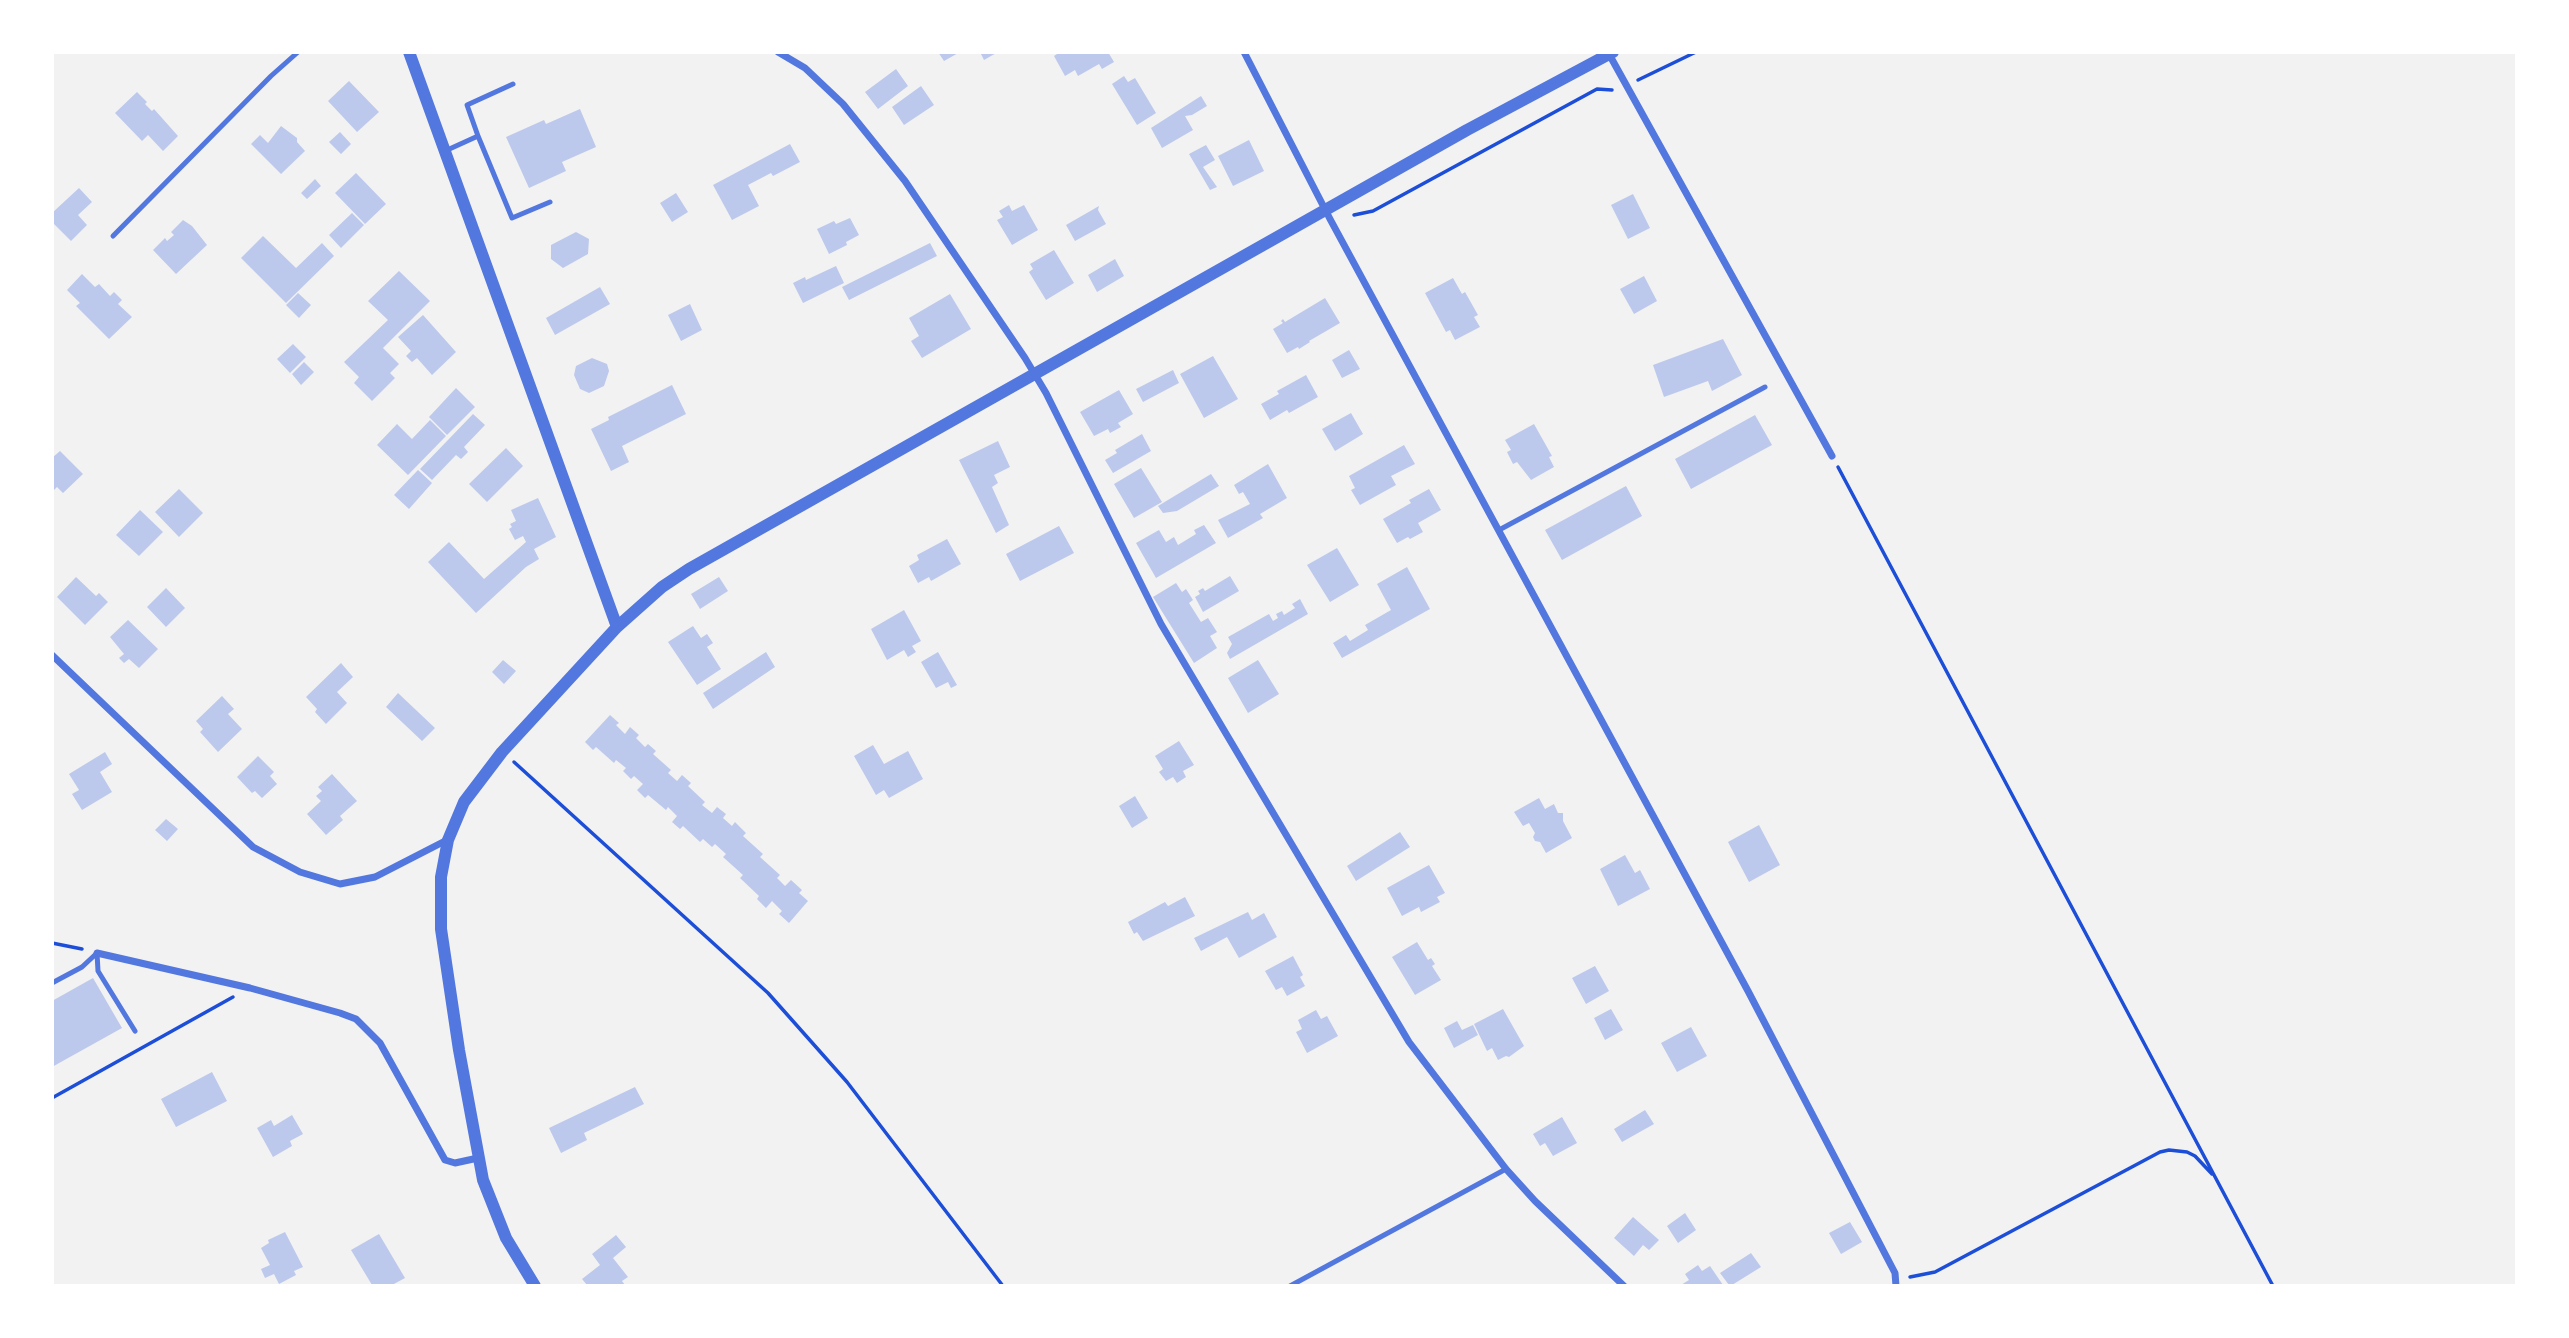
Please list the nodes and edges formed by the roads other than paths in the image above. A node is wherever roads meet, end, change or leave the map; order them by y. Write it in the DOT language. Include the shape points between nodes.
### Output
graph roads {
  1 [pos="298,52"];
  2 [pos="409,52"];
  3 [pos="778,52"];
  4 [pos="1244,52"];
  5 [pos="1611,53"];
  6 [pos="513,84"];
  7 [pos="478,135"];
  8 [pos="445,151"];
  9 [pos="550,202"];
  10 [pos="1325,211"];
  11 [pos="113,236"];
  12 [pos="1036,375"];
  13 [pos="1765,387"];
  14 [pos="1832,456"];
  15 [pos="1499,530"];
  16 [pos="617,627"];
  17 [pos="52,655"];
  18 [pos="447,840"];
  19 [pos="97,953"];
  20 [pos="52,983"];
  21 [pos="135,1031"];
  22 [pos="478,1158"];
  23 [pos="1506,1169"];
  24 [pos="1896,1279"];
  25 [pos="535,1286"];
  26 [pos="1290,1286"];
  27 [pos="1624,1286"];
  1 -- 11 [label="lane"];
  2 -- 8 [label="street"];
  3 -- 12 [label="street" via="825,85 905,181"];
  4 -- 10 [label="street"];
  5 -- 10 [label="street"];
  5 -- 14 [label="street"];
  6 -- 7 [label="lane" via="467,105"];
  7 -- 8 [label="lane"];
  7 -- 9 [label="lane" via="512,218"];
  8 -- 16 [label="street"];
  10 -- 12 [label="street"];
  10 -- 15 [label="street"];
  12 -- 16 [label="street" via="689,569"];
  12 -- 23 [label="street" via="1161,624 1380,994 1409,1042"];
  13 -- 15 [label="lane"];
  15 -- 24 [label="street" via="1748,991"];
  16 -- 18 [label="street" via="502,752 464,802"];
  17 -- 18 [label="street" via="253,847 300,872 340,884 374,877"];
  18 -- 22 [label="street" via="441,929"];
  19 -- 20 [label="lane"];
  19 -- 21 [label="lane" via="98,971"];
  19 -- 22 [label="street" via="250,988 356,1019 380,1043 445,1160 455,1163"];
  22 -- 25 [label="street" via="498,1222"];
  23 -- 26 [label="lane"];
  23 -- 27 [label="street"];
}
